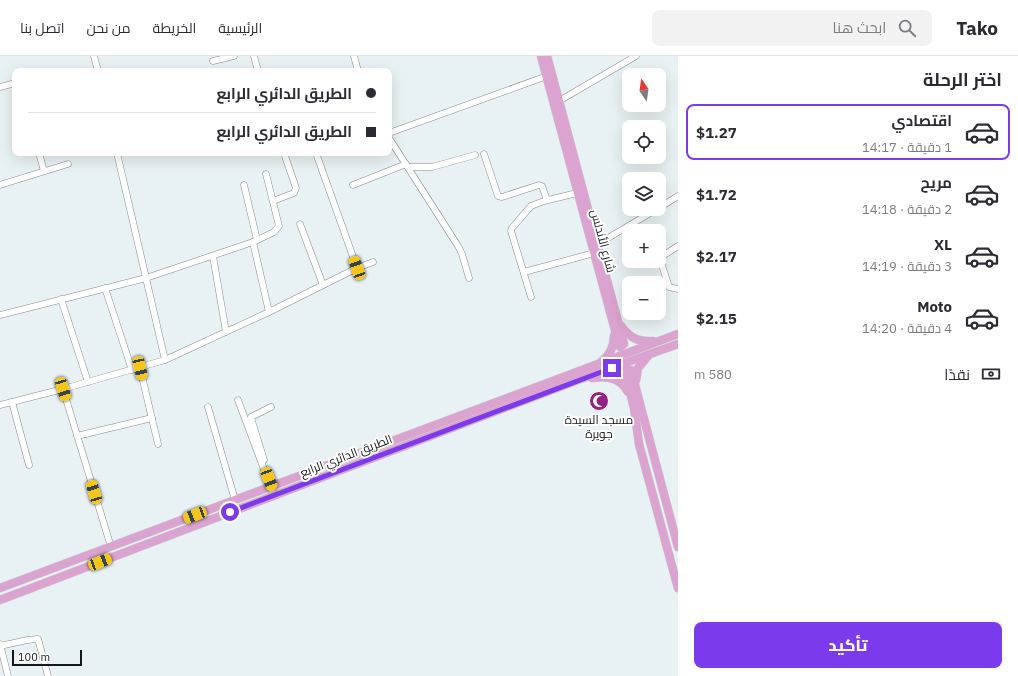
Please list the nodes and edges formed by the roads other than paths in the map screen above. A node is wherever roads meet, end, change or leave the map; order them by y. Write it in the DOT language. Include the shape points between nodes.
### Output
graph roads {
  1 [pos="94,56"];
  2 [pos="234,56"];
  3 [pos="254,56"];
  4 [pos="354,56"];
  5 [pos="541,56"];
  6 [pos="547,56"];
  7 [pos="636,56"];
  8 [pos="213,62"];
  9 [pos="97,68"];
  10 [pos="257,68"];
  11 [pos="357,68"];
  12 [pos="547,76"];
  13 [pos="12,84"];
  14 [pos="0,87"];
  15 [pos="559,101"];
  16 [pos="392,132"];
  17 [pos="392,142"];
  18 [pos="484,154"];
  19 [pos="475,155"];
  20 [pos="40,156"];
  21 [pos="118,156"];
  22 [pos="285,156"];
  23 [pos="317,156"];
  24 [pos="68,164"];
  25 [pos="407,165"];
  26 [pos="44,171"];
  27 [pos="266,174"];
  28 [pos="0,185"];
  29 [pos="244,185"];
  30 [pos="353,185"];
  31 [pos="577,193"];
  32 [pos="678,196"];
  33 [pos="547,200"];
  34 [pos="273,201"];
  35 [pos="666,203"];
  36 [pos="584,206"];
  37 [pos="645,216"];
  38 [pos="300,224"];
  39 [pos="255,241"];
  40 [pos="597,243"];
  41 [pos="678,246"];
  42 [pos="594,253"];
  43 [pos="213,256"];
  44 [pos="373,262"];
  45 [pos="357,268"];
  46 [pos="524,272"];
  47 [pos="146,278"];
  48 [pos="469,278"];
  49 [pos="323,285"];
  50 [pos="105,288"];
  51 [pos="678,289"];
  52 [pos="532,297"];
  53 [pos="61,299"];
  54 [pos="269,312"];
  55 [pos="0,315"];
  56 [pos="618,320"];
  57 [pos="614,329"];
  58 [pos="226,332"];
  59 [pos="678,334"];
  60 [pos="662,340"];
  61 [pos="678,344"];
  62 [pos="650,354"];
  63 [pos="165,360"];
  64 [pos="597,365"];
  65 [pos="140,368"];
  66 [pos="132,370"];
  67 [pos="577,380"];
  68 [pos="88,382"];
  69 [pos="635,385"];
  70 [pos="63,389"];
  71 [pos="238,400"];
  72 [pos="632,400"];
  73 [pos="12,402"];
  74 [pos="0,405"];
  75 [pos="208,407"];
  76 [pos="271,407"];
  77 [pos="152,418"];
  78 [pos="77,436"];
  79 [pos="158,444"];
  80 [pos="29,465"];
  81 [pos="661,483"];
  82 [pos="274,486"];
  83 [pos="650,486"];
  84 [pos="274,496"];
  85 [pos="236,500"];
  86 [pos="141,536"];
  87 [pos="143,546"];
  88 [pos="111,547"];
  89 [pos="678,547"];
  90 [pos="0,588"];
  91 [pos="678,588"];
  92 [pos="0,600"];
  93 [pos="0,645"];
  94 [pos="8,676"];
  95 [pos="48,676"];
  1 -- 9 [label="street"];
  2 -- 8 [label="street"];
  3 -- 10 [label="street"];
  4 -- 11 [label="street"];
  5 -- 12 [label="main road, شارع الأندلس"];
  6 -- 15 [label="main road, شارع الأندلس"];
  7 -- 15 [label="street"];
  12 -- 16 [label="street"];
  12 -- 31 [label="main road, شارع الأندلس"];
  13 -- 14 [label="street"];
  15 -- 36 [label="main road, شارع الأندلس"];
  17 -- 25 [label="street"];
  18 -- 33 [label="street" via="498,196 502,197 539,185 544,188"];
  19 -- 25 [label="street" via="432,167"];
  20 -- 26 [label="street"];
  21 -- 47 [label="street"];
  22 -- 34 [label="street" via="296,188 294,193"];
  23 -- 45 [label="street"];
  24 -- 26 [label="street"];
  25 -- 30 [label="street"];
  25 -- 48 [label="street" via="462,254"];
  26 -- 28 [label="street"];
  27 -- 34 [label="street"];
  29 -- 39 [label="street"];
  31 -- 33 [label="street"];
  31 -- 36 [label="main road, شارع الأندلس"];
  32 -- 35 [label="street"];
  33 -- 46 [label="street" via="531,206 511,231"];
  34 -- 39 [label="street" via="279,226 274,232"];
  36 -- 40 [label="main road, شارع الأندلس"];
  36 -- 42 [label="main road, شارع الأندلس"];
  37 -- 40 [label="street"];
  38 -- 49 [label="street"];
  39 -- 43 [label="street"];
  39 -- 54 [label="street"];
  40 -- 56 [label="main road, شارع الأندلس"];
  41 -- 51 [label="street" via="660,259 669,286"];
  42 -- 46 [label="street"];
  42 -- 57 [label="main road, شارع الأندلس"];
  43 -- 47 [label="street"];
  43 -- 58 [label="street"];
  44 -- 45 [label="street"];
  45 -- 49 [label="street"];
  46 -- 52 [label="street"];
  47 -- 50 [label="street"];
  47 -- 63 [label="street"];
  49 -- 54 [label="street"];
  50 -- 53 [label="street"];
  50 -- 66 [label="street"];
  53 -- 55 [label="street"];
  53 -- 68 [label="street"];
  54 -- 58 [label="street"];
  56 -- 57 [label="main road, شارع الأندلس" via="623,346 619,345"];
  56 -- 60 [label="main road" via="634,339"];
  57 -- 64 [label="main road" via="611,351"];
  58 -- 63 [label="street"];
  59 -- 60 [label="main road, الطريق الدائري الرابع"];
  60 -- 64 [label="main road, الطريق الدائري الرابع"];
  61 -- 62 [label="main road, الطريق الدائري الرابع"];
  62 -- 67 [label="main road, الطريق الدائري الرابع"];
  62 -- 69 [label="main road" via="638,368"];
  63 -- 65 [label="street"];
  64 -- 82 [label="main road, الطريق الدائري الرابع"];
  65 -- 66 [label="street"];
  65 -- 77 [label="street"];
  66 -- 68 [label="street"];
  67 -- 72 [label="main road" via="604,377 615,379 624,386"];
  67 -- 84 [label="main road, الطريق الدائري الرابع"];
  68 -- 70 [label="street"];
  69 -- 72 [label="main road" via="631,370 627,369 625,372"];
  69 -- 81 [label="main road"];
  70 -- 73 [label="street"];
  70 -- 78 [label="street"];
  71 -- 82 [label="street" via="255,448"];
  72 -- 83 [label="main road"];
  73 -- 74 [label="street"];
  73 -- 80 [label="street"];
  75 -- 85 [label="street"];
  76 -- 82 [label="street" via="251,418"];
  77 -- 78 [label="street"];
  77 -- 79 [label="street"];
  78 -- 88 [label="street"];
  81 -- 83 [label="main road"];
  81 -- 89 [label="main road"];
  82 -- 84 [label="street"];
  82 -- 85 [label="main road, الطريق الدائري الرابع"];
  83 -- 91 [label="main road"];
  84 -- 87 [label="main road, الطريق الدائري الرابع"];
  85 -- 86 [label="main road, الطريق الدائري الرابع"];
  86 -- 87 [label="main road" via="144,540"];
  86 -- 88 [label="main road, الطريق الدائري الرابع"];
  87 -- 92 [label="main road, الطريق الدائري الرابع"];
  88 -- 90 [label="main road, الطريق الدائري الرابع"];
  93 -- 94 [label="street"];
  93 -- 95 [label="street" via="38,639"];
}
